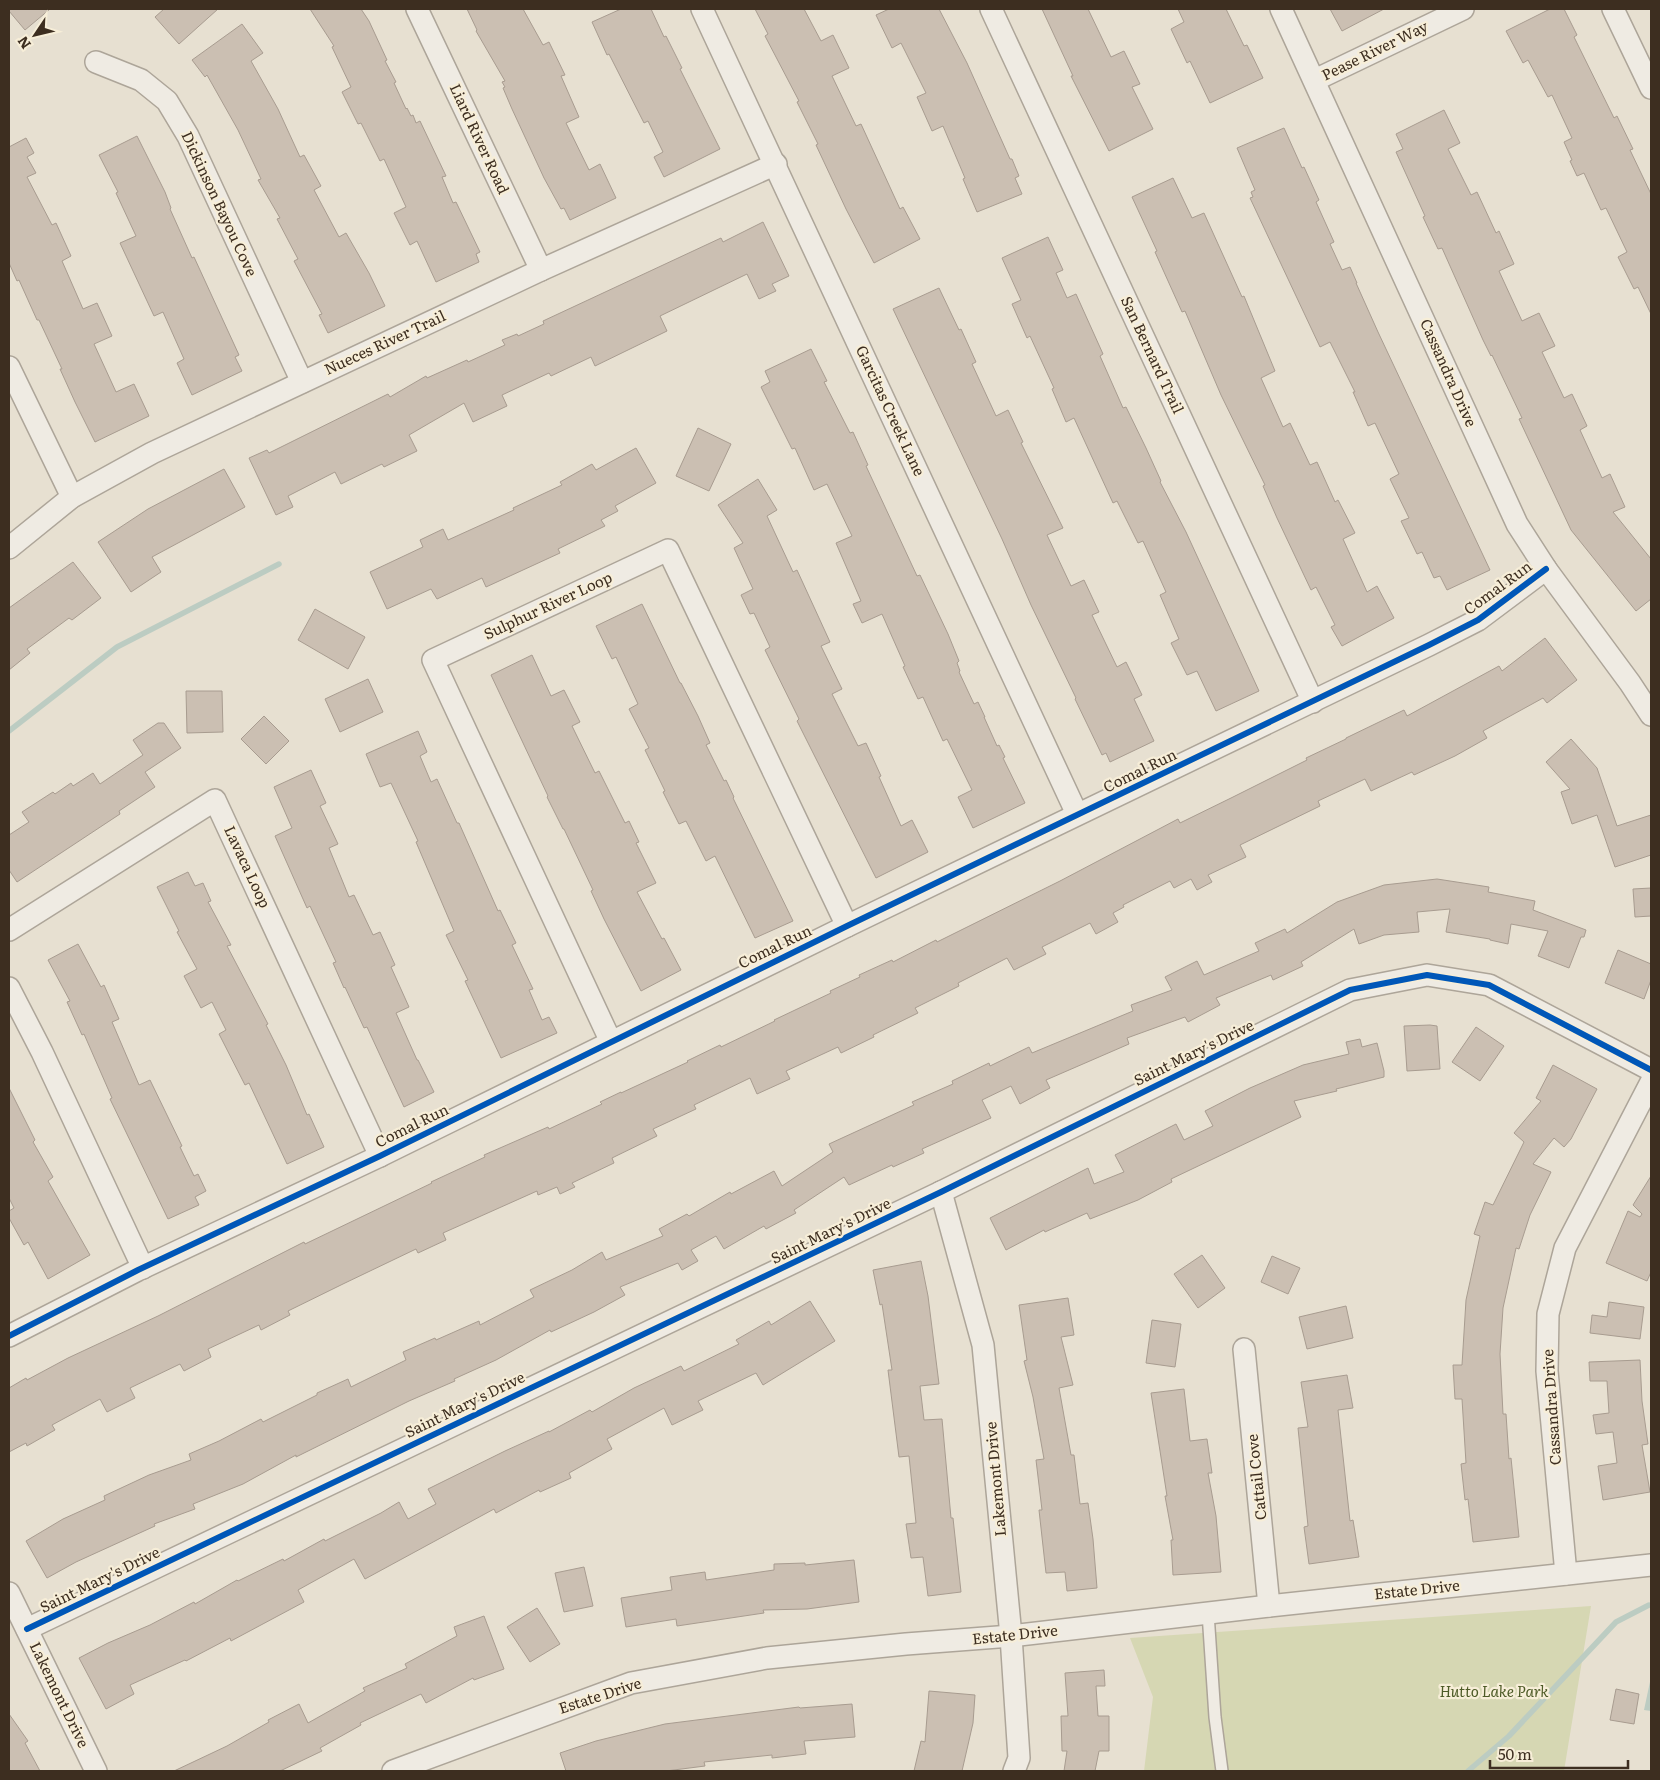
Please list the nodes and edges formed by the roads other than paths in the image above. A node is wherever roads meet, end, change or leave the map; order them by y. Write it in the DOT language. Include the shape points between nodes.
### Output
graph roads {
  1 [pos="417,9"];
  2 [pos="702,9"];
  3 [pos="991,9"];
  4 [pos="1281,9"];
  5 [pos="1463,9"];
  6 [pos="1613,9"];
  7 [pos="96,62"];
  8 [pos="1315,80"];
  9 [pos="1651,88"];
  10 [pos="776,164"];
  11 [pos="541,270"];
  12 [pos="9,367"];
  13 [pos="302,382"];
  14 [pos="72,498"];
  15 [pos="9,548"];
  16 [pos="1546,569"];
  17 [pos="1313,702"];
  18 [pos="1651,715"];
  19 [pos="1078,814"];
  20 [pos="846,926"];
  21 [pos="9,930"];
  22 [pos="9,988"];
  23 [pos="611,1042"];
  24 [pos="1651,1070"];
  25 [pos="1651,1082"];
  26 [pos="380,1156"];
  27 [pos="941,1192"];
  28 [pos="143,1268"];
  29 [pos="9,1336"];
  30 [pos="1244,1349"];
  31 [pos="1651,1565"];
  32 [pos="1566,1574"];
  33 [pos="9,1593"];
  34 [pos="1269,1606"];
  35 [pos="1208,1613"];
  36 [pos="27,1629"];
  37 [pos="1012,1636"];
  38 [pos="401,1770"];
  39 [pos="96,1771"];
  40 [pos="1014,1771"];
  41 [pos="1222,1771"];
  1 -- 11 [label="street, Liard River Road"];
  2 -- 10 [label="street, Garcitas Creek Lane"];
  3 -- 17 [label="street, San Bernard Trail"];
  4 -- 8 [label="street, Cassandra Drive"];
  5 -- 8 [label="street, Pease River Way"];
  6 -- 9 [label="street"];
  7 -- 13 [label="street, Dickinson Bayou Cove" via="141,80 166,102 188,136"];
  8 -- 16 [label="street, Cassandra Drive" via="1517,524"];
  10 -- 11 [label="street, Nueces River Trail"];
  10 -- 19 [label="street, Garcitas Creek Lane"];
  11 -- 13 [label="street, Nueces River Trail"];
  12 -- 14 [label="street"];
  13 -- 14 [label="street, Nueces River Trail" via="144,457"];
  14 -- 15 [label="street, Nueces River Trail"];
  16 -- 17 [label="street, Comal Run" via="1478,620"];
  16 -- 18 [label="street, Cassandra Drive"];
  17 -- 19 [label="street, Comal Run"];
  19 -- 20 [label="street, Comal Run"];
  20 -- 23 [label="street, Comal Run"];
  20 -- 23 [label="street, Sulphur River Loop" via="668,550 433,660"];
  21 -- 26 [label="street, Lavaca Loop" via="215,800"];
  22 -- 28 [label="street"];
  23 -- 26 [label="street, Comal Run"];
  24 -- 27 [label="street, Saint Mary's Drive" via="1489,985 1427,975 1350,990"];
  25 -- 32 [label="street, Cassandra Drive" via="1565,1248 1548,1314 1547,1371"];
  26 -- 28 [label="street, Comal Run"];
  27 -- 36 [label="street, Saint Mary's Drive"];
  27 -- 37 [label="street, Lakemont Drive" via="984,1345"];
  28 -- 29 [label="street, Comal Run"];
  30 -- 34 [label="street, Cattail Cove"];
  31 -- 32 [label="street, Estate Drive"];
  32 -- 34 [label="street, Estate Drive"];
  33 -- 36 [label="street, Lakemont Drive"];
  34 -- 35 [label="street, Estate Drive"];
  35 -- 37 [label="street, Estate Drive"];
  35 -- 41 [label="lane"];
  36 -- 39 [label="street, Lakemont Drive"];
  37 -- 38 [label="street, Estate Drive" via="767,1658 631,1683"];
  37 -- 40 [label="street, Lakemont Drive" via="1019,1758"];
}
